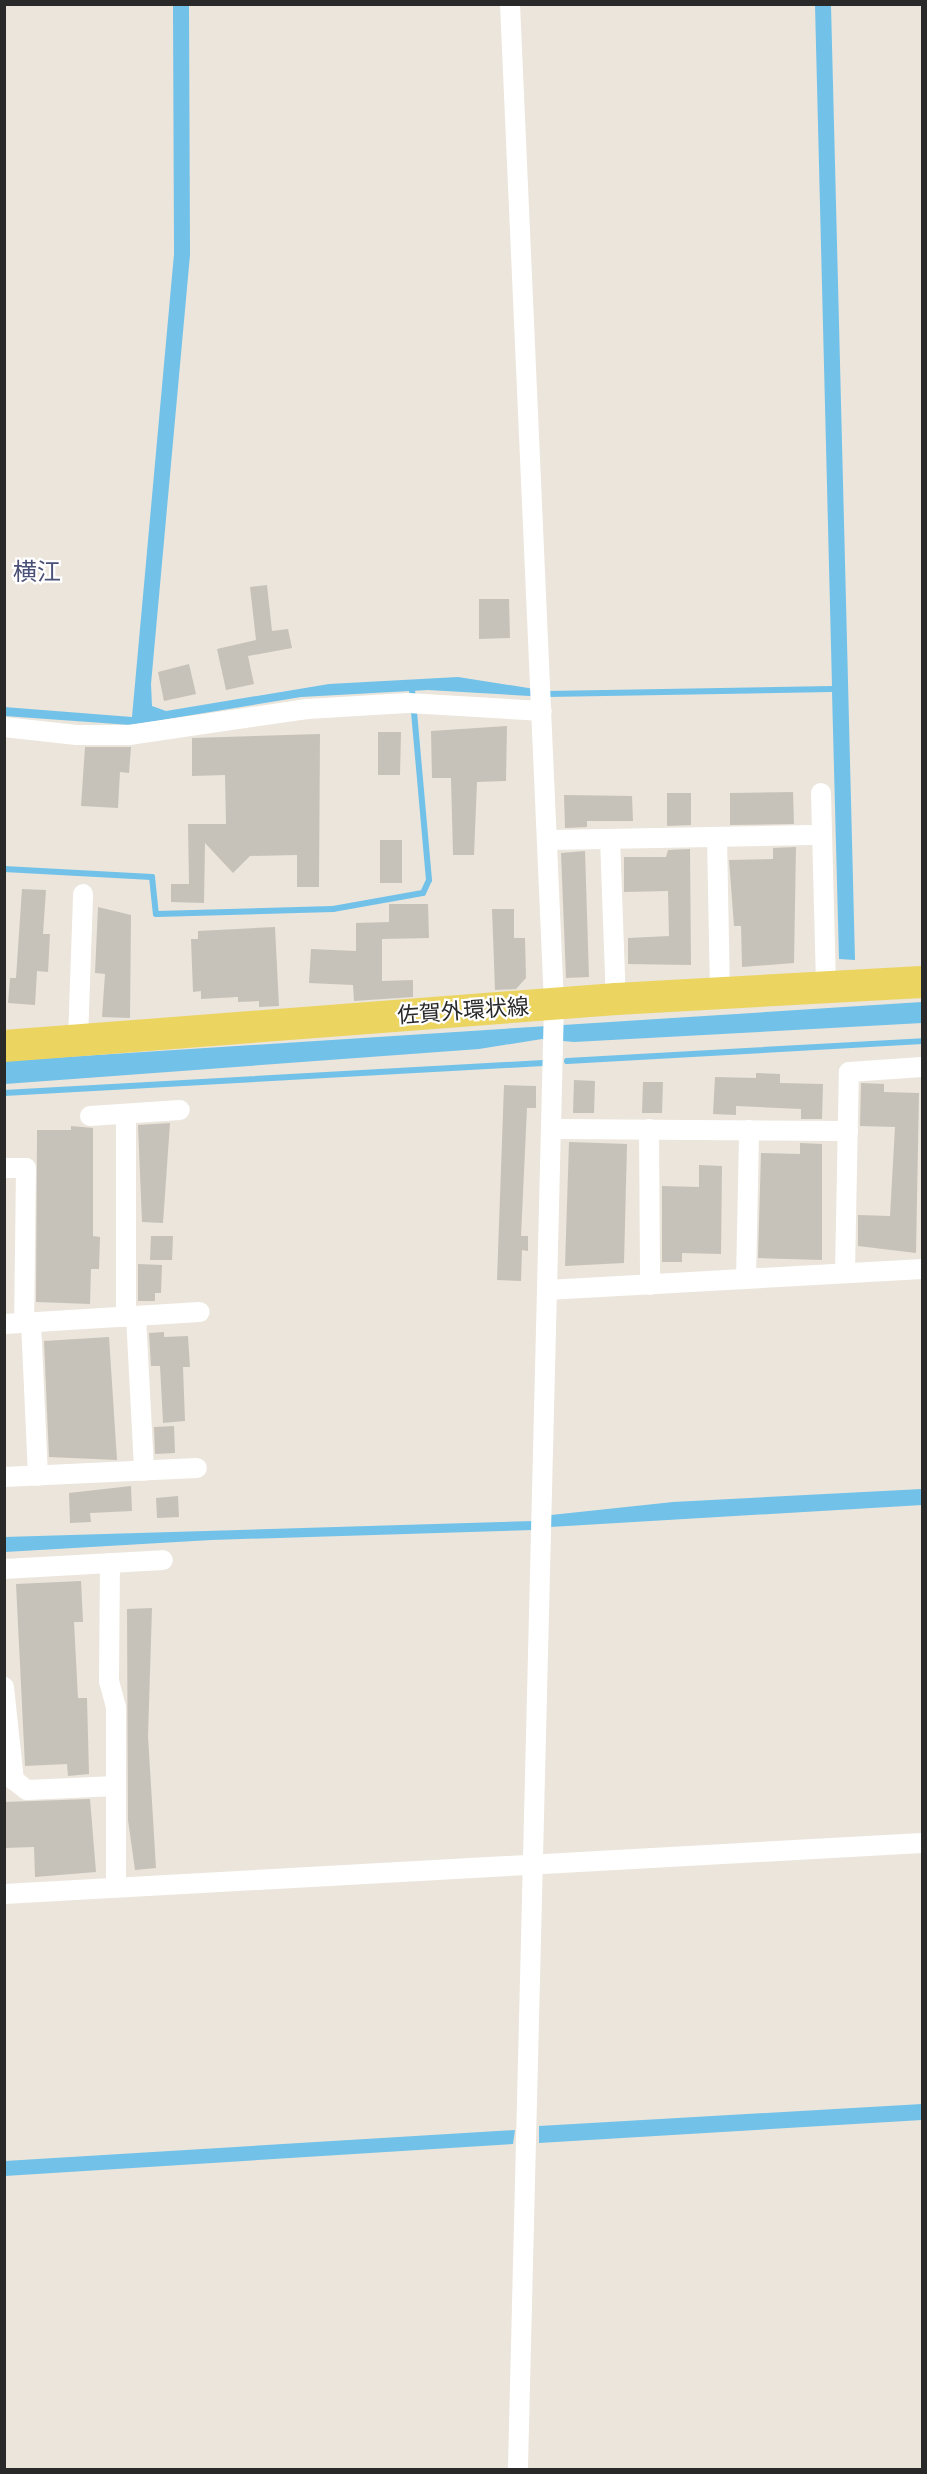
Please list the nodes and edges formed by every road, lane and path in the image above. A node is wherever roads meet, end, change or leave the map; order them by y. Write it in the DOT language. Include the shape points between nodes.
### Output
graph roads {
  1 [pos="510,4"];
  2 [pos="542,699"];
  3 [pos="4,727"];
  4 [pos="821,793"];
  5 [pos="822,835"];
  6 [pos="717,837"];
  7 [pos="609,839"];
  8 [pos="550,840"];
  9 [pos="83,894"];
  10 [pos="922,982"];
  11 [pos="826,986"];
  12 [pos="720,992"];
  13 [pos="616,999"];
  14 [pos="554,1007"];
  15 [pos="78,1040"];
  16 [pos="4,1046"];
  17 [pos="922,1067"];
  18 [pos="180,1110"];
  19 [pos="126,1114"];
  20 [pos="90,1116"];
  21 [pos="552,1128"];
  22 [pos="649,1129"];
  23 [pos="749,1130"];
  24 [pos="848,1131"];
  25 [pos="4,1168"];
  26 [pos="922,1269"];
  27 [pos="845,1274"];
  28 [pos="746,1279"];
  29 [pos="650,1285"];
  30 [pos="547,1290"];
  31 [pos="200,1312"];
  32 [pos="131,1316"];
  33 [pos="20,1323"];
  34 [pos="196,1468"];
  35 [pos="144,1471"];
  36 [pos="38,1476"];
  37 [pos="4,1477"];
  38 [pos="163,1560"];
  39 [pos="110,1563"];
  40 [pos="4,1569"];
  41 [pos="4,1688"];
  42 [pos="116,1786"];
  43 [pos="922,1843"];
  44 [pos="533,1864"];
  45 [pos="116,1887"];
  46 [pos="4,1894"];
  47 [pos="518,2469"];
  1 -- 2 [label="street"];
  2 -- 3 [label="street" via="307,709 129,735 77,735"];
  2 -- 8 [label="street"];
  4 -- 5 [label="street"];
  5 -- 6 [label="street"];
  5 -- 11 [label="street"];
  6 -- 7 [label="street"];
  6 -- 12 [label="street"];
  7 -- 8 [label="street"];
  7 -- 13 [label="street"];
  8 -- 14 [label="street"];
  9 -- 15 [label="street"];
  10 -- 11 [label="main road, 佐賀外環状線"];
  11 -- 12 [label="main road, 佐賀外環状線"];
  12 -- 13 [label="main road, 佐賀外環状線"];
  13 -- 14 [label="main road, 佐賀外環状線"];
  14 -- 15 [label="main road, 佐賀外環状線"];
  14 -- 21 [label="street"];
  15 -- 16 [label="main road, 佐賀外環状線"];
  17 -- 24 [label="street" via="849,1072"];
  18 -- 19 [label="street"];
  19 -- 20 [label="street"];
  19 -- 32 [label="street"];
  21 -- 22 [label="street"];
  21 -- 30 [label="street"];
  22 -- 23 [label="street"];
  22 -- 29 [label="street"];
  23 -- 24 [label="street"];
  23 -- 28 [label="street"];
  24 -- 27 [label="street"];
  25 -- 33 [label="street" via="26,1168"];
  26 -- 27 [label="street"];
  27 -- 28 [label="street"];
  28 -- 29 [label="street"];
  29 -- 30 [label="street"];
  30 -- 44 [label="street"];
  31 -- 32 [label="street"];
  32 -- 33 [label="street"];
  32 -- 35 [label="street"];
  33 -- 36 [label="street"];
  34 -- 35 [label="street"];
  35 -- 36 [label="street"];
  36 -- 37 [label="street"];
  38 -- 39 [label="street"];
  39 -- 40 [label="street"];
  39 -- 42 [label="street" via="110,1681 117,1708"];
  41 -- 42 [label="street" via="14,1780 27,1790"];
  42 -- 45 [label="street"];
  43 -- 44 [label="street"];
  44 -- 45 [label="street"];
  44 -- 47 [label="street"];
  45 -- 46 [label="street"];
}
